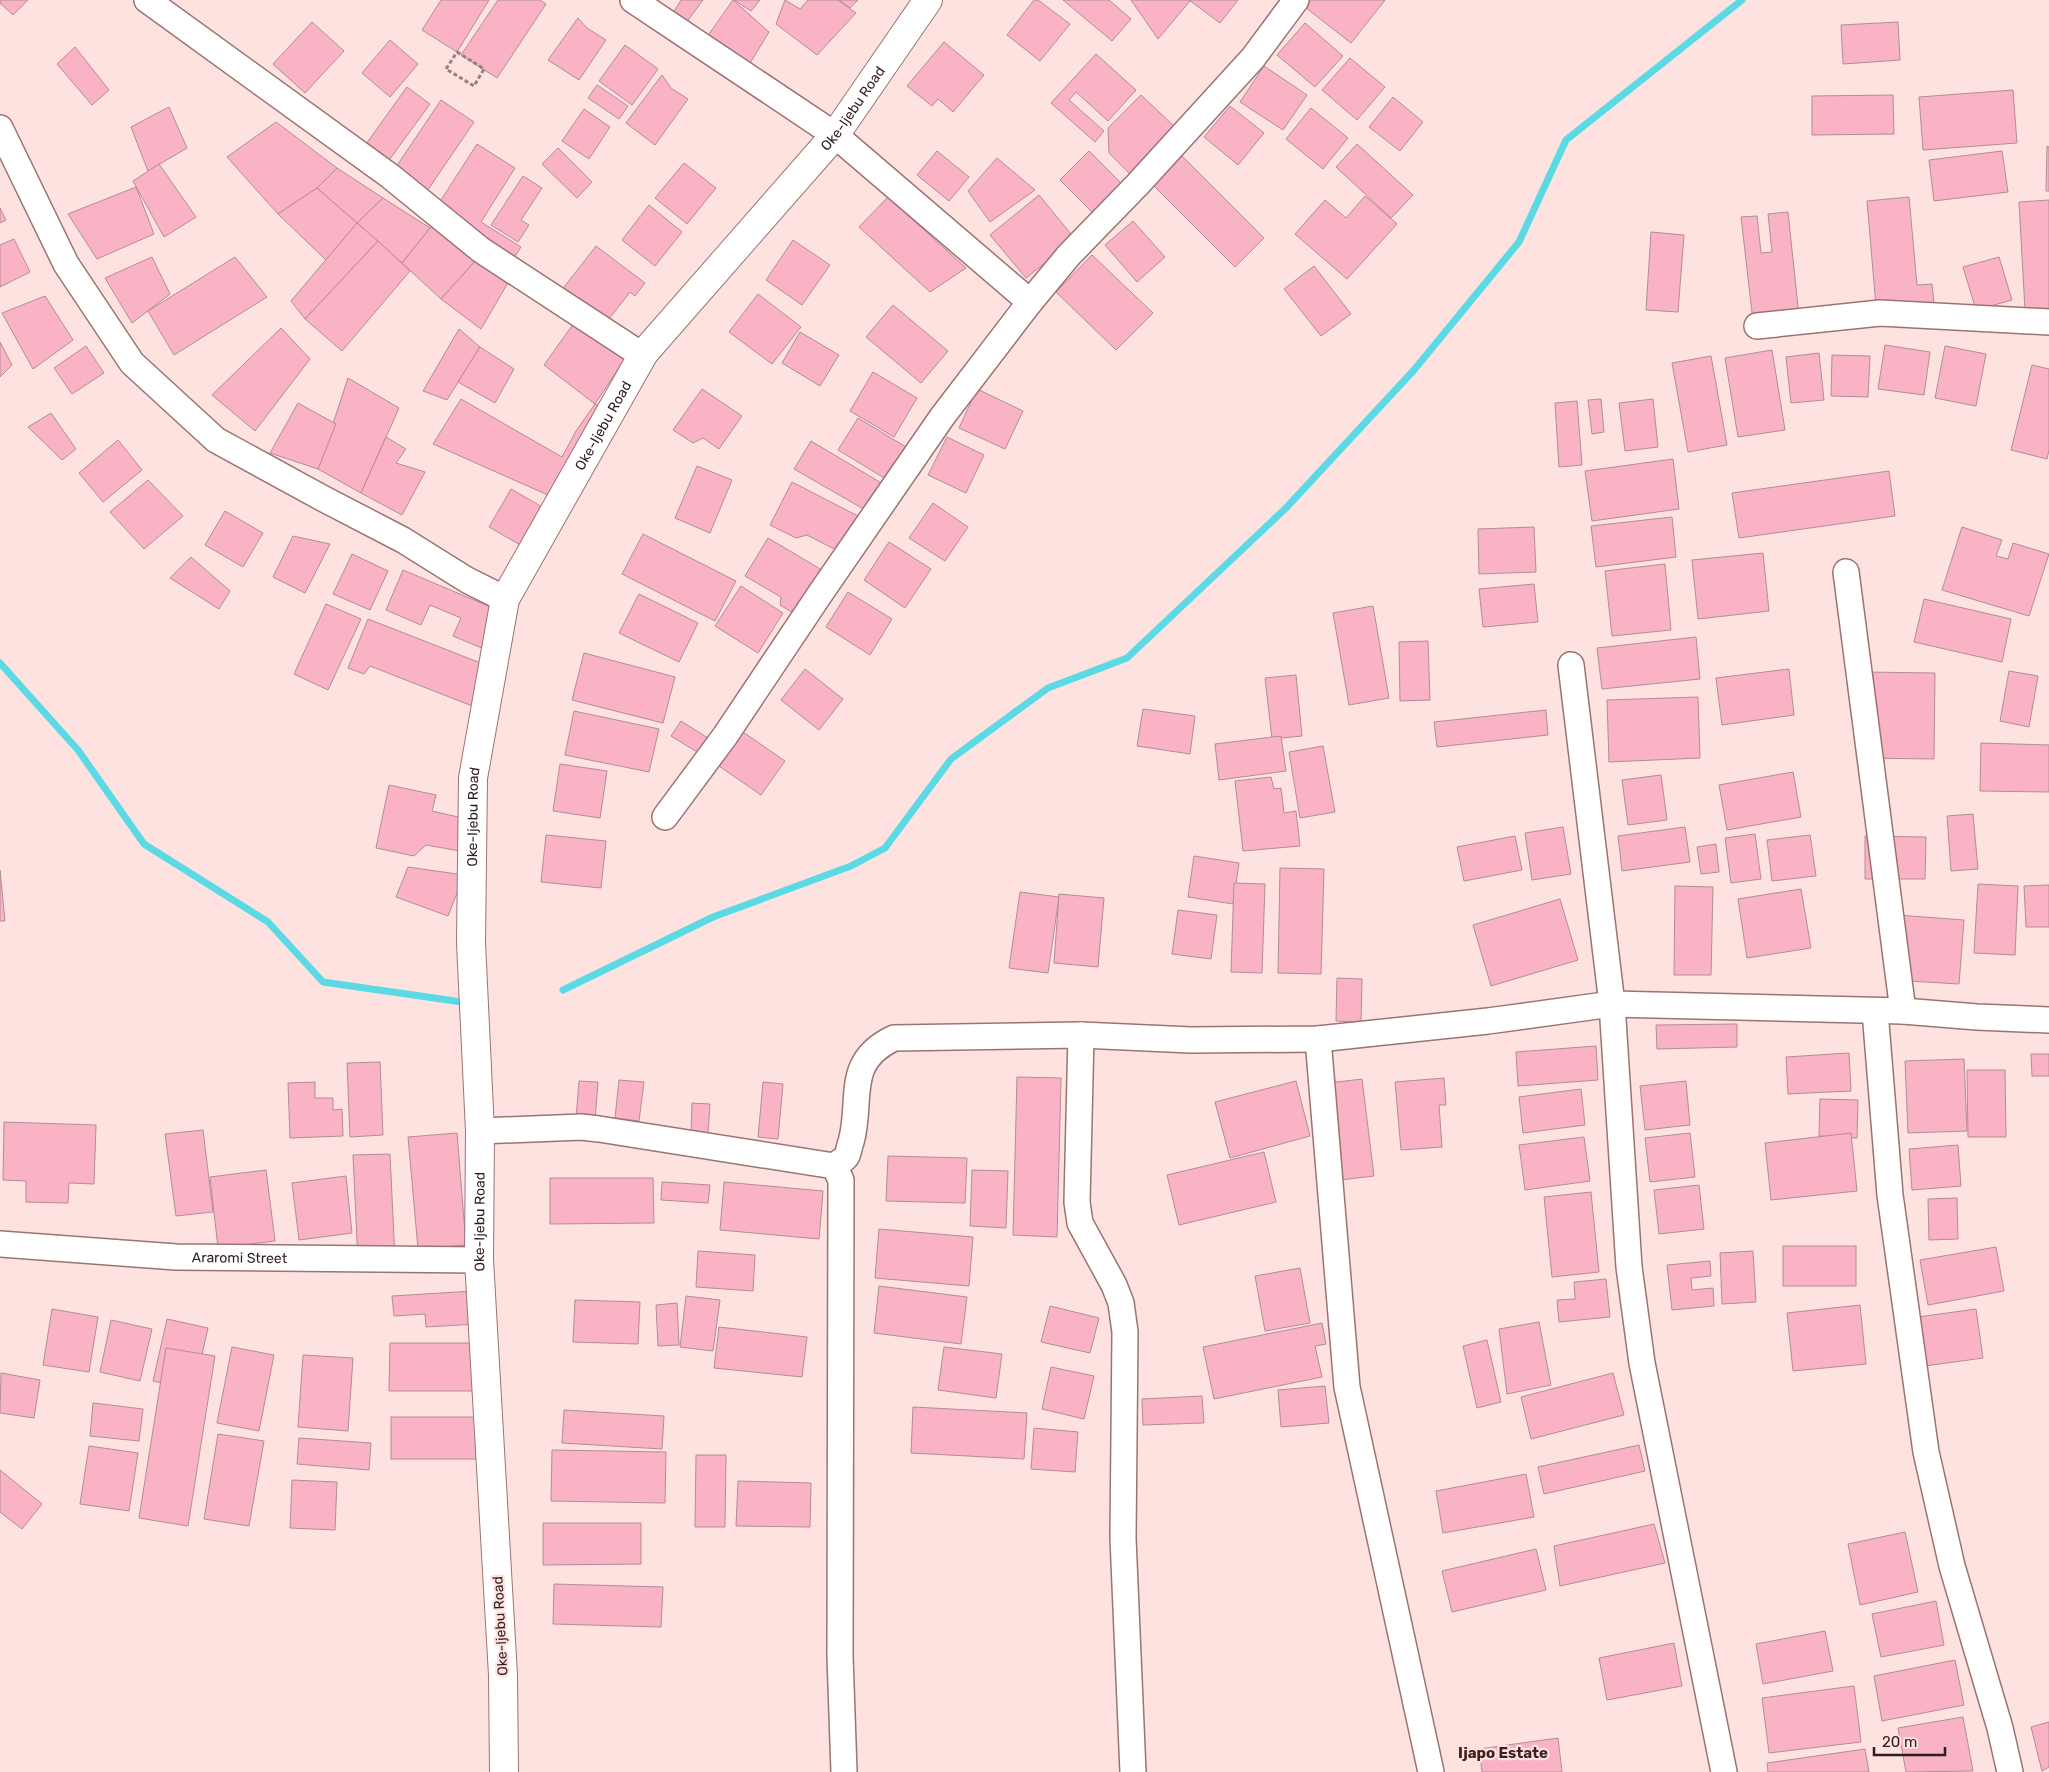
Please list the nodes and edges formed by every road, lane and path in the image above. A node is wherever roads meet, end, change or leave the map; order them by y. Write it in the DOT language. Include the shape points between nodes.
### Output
graph roads {
  1 [pos="146,0"];
  2 [pos="633,0"];
  3 [pos="928,0"];
  4 [pos="1296,0"];
  5 [pos="474,86"];
  6 [pos="0,128"];
  7 [pos="835,135"];
  8 [pos="1030,302"];
  9 [pos="2049,322"];
  10 [pos="1757,326"];
  11 [pos="644,352"];
  12 [pos="1846,572"];
  13 [pos="505,599"];
  14 [pos="1571,665"];
  15 [pos="665,817"];
  16 [pos="1612,1004"];
  17 [pos="1875,1010"];
  18 [pos="1903,1011"];
  19 [pos="2049,1020"];
  20 [pos="1081,1035"];
  21 [pos="1318,1039"];
  22 [pos="480,1131"];
  23 [pos="834,1166"];
  24 [pos="0,1244"];
  25 [pos="479,1260"];
  26 [pos="504,1772"];
  27 [pos="844,1772"];
  28 [pos="1133,1772"];
  29 [pos="1431,1772"];
  30 [pos="1724,1772"];
  31 [pos="2010,1772"];
  1 -- 11 [label="street" via="390,176 481,250 634,350"];
  2 -- 7 [label="street"];
  3 -- 7 [label="main road, Oke-Ijebu Road"];
  4 -- 8 [label="street" via="1252,58 1069,255"];
  5 -- 5 [label="path" via="446,69 457,52 484,70"];
  6 -- 13 [label="street" via="66,264 132,363 216,440 403,540 467,580"];
  7 -- 8 [label="street"];
  7 -- 11 [label="main road, Oke-Ijebu Road"];
  8 -- 15 [label="street" via="942,418 725,736"];
  9 -- 10 [label="street" via="1880,313"];
  11 -- 13 [label="main road, Oke-Ijebu Road"];
  12 -- 18 [label="street"];
  13 -- 22 [label="main road, Oke-Ijebu Road" via="473,778 472,943"];
  14 -- 16 [label="street"];
  16 -- 17 [label="street"];
  16 -- 21 [label="street"];
  16 -- 30 [label="street" via="1628,1268 1642,1363"];
  17 -- 18 [label="street"];
  17 -- 31 [label="street" via="1890,1195 1926,1452 1952,1566"];
  18 -- 19 [label="street"];
  20 -- 21 [label="street" via="1191,1040"];
  20 -- 23 [label="street" via="894,1038 881,1044 868,1056 857,1082 854,1130 846,1157"];
  20 -- 28 [label="street" via="1077,1202 1080,1223 1114,1286 1121,1303 1125,1332 1123,1538"];
  21 -- 29 [label="street" via="1347,1387"];
  22 -- 23 [label="street" via="600,1129"];
  22 -- 25 [label="main road, Oke-Ijebu Road"];
  23 -- 27 [label="street" via="841,1180 840,1656"];
  24 -- 25 [label="street, Araromi Street" via="176,1257"];
  25 -- 26 [label="main road, Oke-Ijebu Road" via="503,1675"];
}
